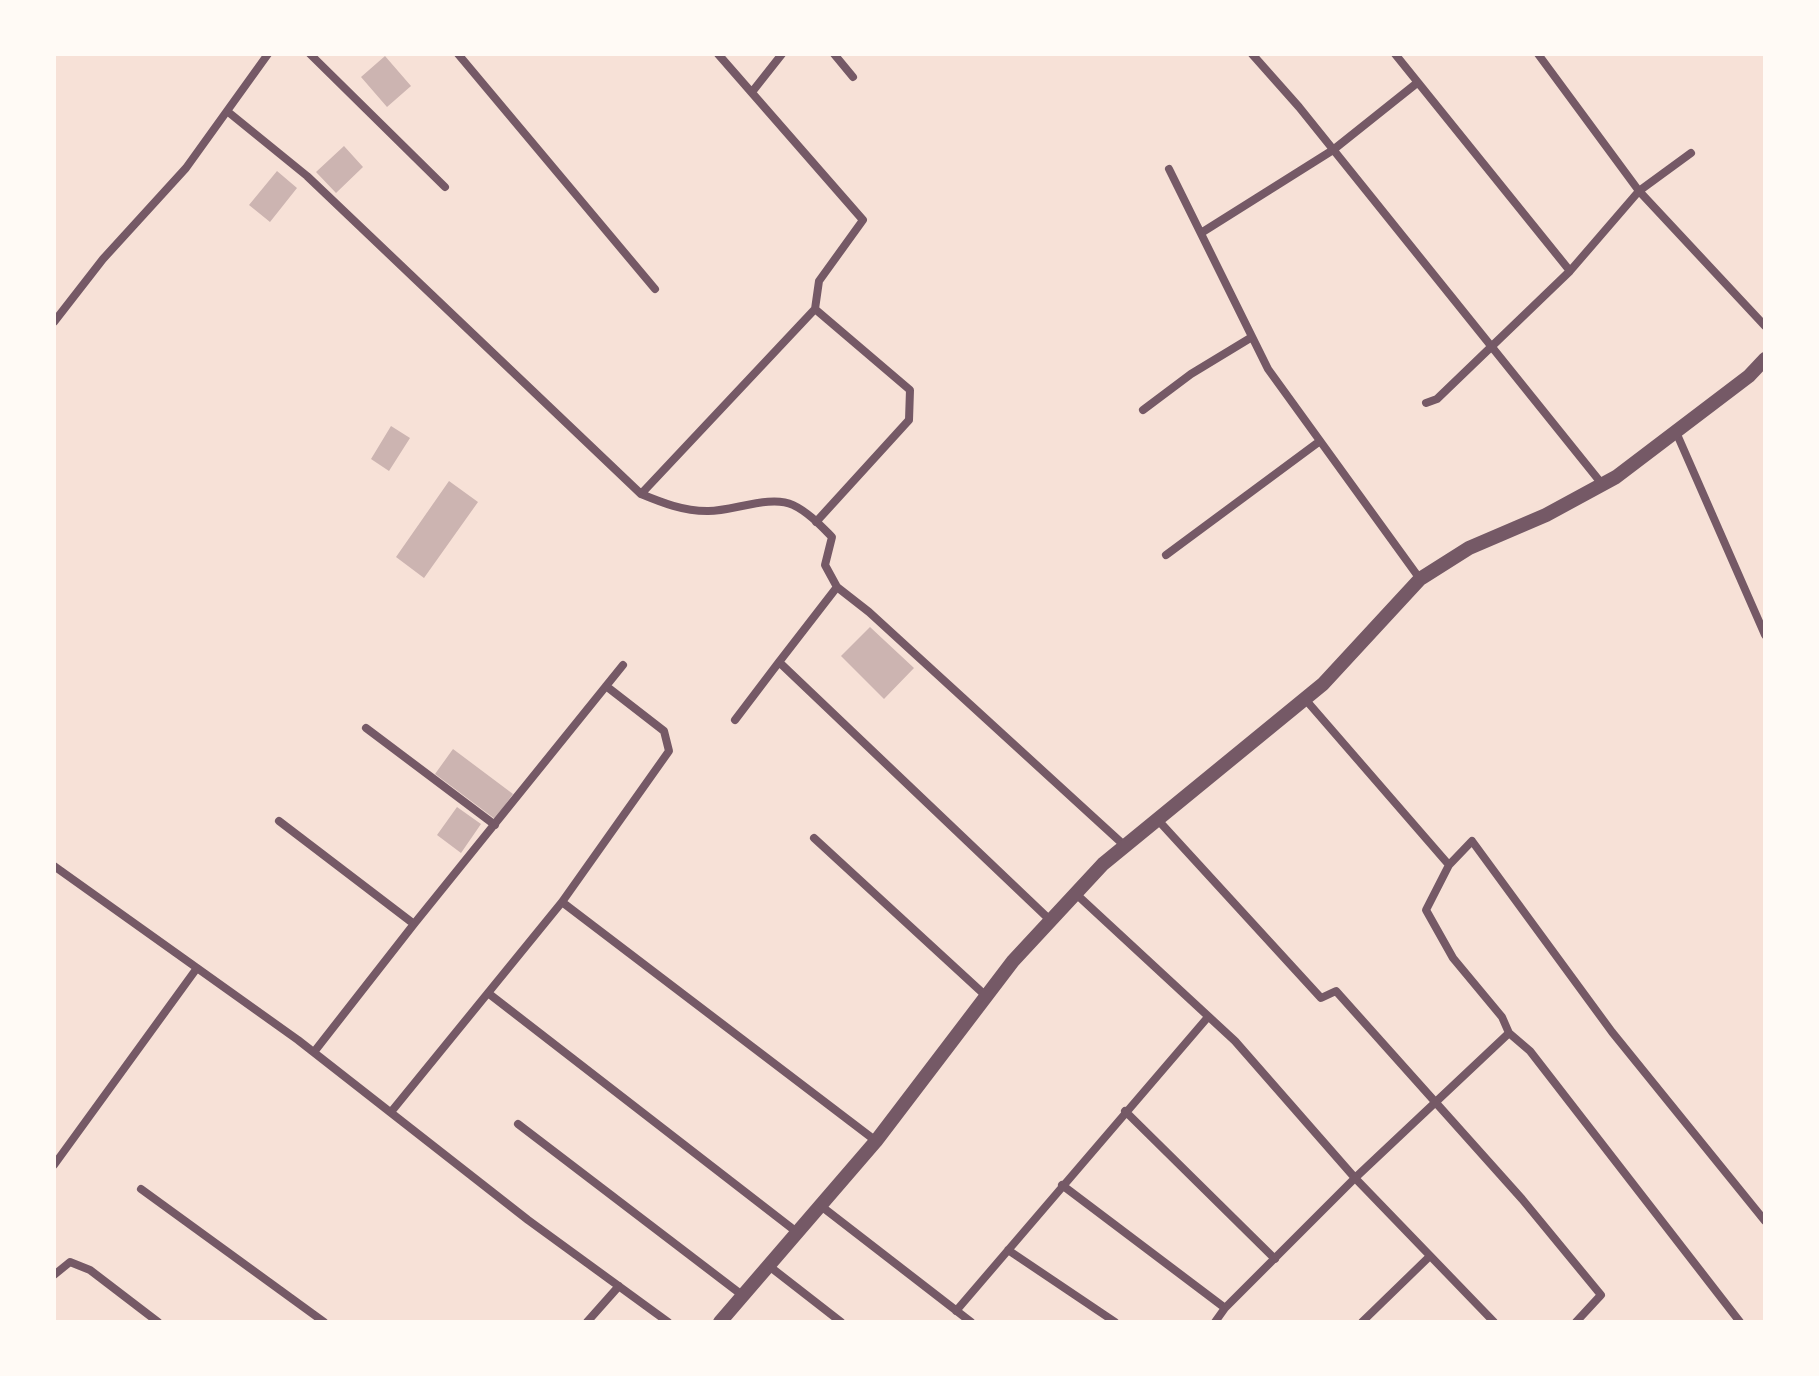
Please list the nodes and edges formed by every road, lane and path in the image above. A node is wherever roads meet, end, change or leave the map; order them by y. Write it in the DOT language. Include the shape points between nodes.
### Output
graph roads {
  1 [pos="268,54"];
  2 [pos="310,54"];
  3 [pos="458,54"];
  4 [pos="718,54"];
  5 [pos="782,54"];
  6 [pos="834,54"];
  7 [pos="1252,54"];
  8 [pos="1395,54"];
  9 [pos="1538,54"];
  10 [pos="853,77"];
  11 [pos="1417,83"];
  12 [pos="752,92"];
  13 [pos="227,111"];
  14 [pos="1333,150"];
  15 [pos="1691,153"];
  16 [pos="1169,169"];
  17 [pos="445,187"];
  18 [pos="1639,191"];
  19 [pos="1201,233"];
  20 [pos="1570,271"];
  21 [pos="655,289"];
  22 [pos="815,309"];
  23 [pos="54,322"];
  24 [pos="1765,326"];
  25 [pos="1252,337"];
  26 [pos="1492,348"];
  27 [pos="1765,359"];
  28 [pos="1426,403"];
  29 [pos="1143,410"];
  30 [pos="1676,432"];
  31 [pos="1320,441"];
  32 [pos="1602,484"];
  33 [pos="641,494"];
  34 [pos="816,522"];
  35 [pos="1166,555"];
  36 [pos="1420,579"];
  37 [pos="837,587"];
  38 [pos="1765,635"];
  39 [pos="779,662"];
  40 [pos="623,665"];
  41 [pos="606,686"];
  42 [pos="1305,699"];
  43 [pos="735,720"];
  44 [pos="366,728"];
  45 [pos="1157,819"];
  46 [pos="279,821"];
  47 [pos="495,825"];
  48 [pos="814,838"];
  49 [pos="1125,846"];
  50 [pos="1449,865"];
  51 [pos="54,866"];
  52 [pos="1075,893"];
  53 [pos="562,902"];
  54 [pos="1050,920"];
  55 [pos="414,924"];
  56 [pos="197,968"];
  57 [pos="488,993"];
  58 [pos="986,996"];
  59 [pos="1208,1017"];
  60 [pos="1509,1033"];
  61 [pos="314,1052"];
  62 [pos="1434,1103"];
  63 [pos="1125,1111"];
  64 [pos="391,1112"];
  65 [pos="518,1124"];
  66 [pos="876,1141"];
  67 [pos="54,1165"];
  68 [pos="1355,1178"];
  69 [pos="1062,1185"];
  70 [pos="141,1189"];
  71 [pos="821,1206"];
  72 [pos="1765,1221"];
  73 [pos="799,1233"];
  74 [pos="1008,1250"];
  75 [pos="1430,1256"];
  76 [pos="1275,1259"];
  77 [pos="769,1266"];
  78 [pos="54,1275"];
  79 [pos="619,1286"];
  80 [pos="742,1295"];
  81 [pos="1225,1308"];
  82 [pos="956,1311"];
  83 [pos="158,1322"];
  84 [pos="324,1322"];
  85 [pos="587,1322"];
  86 [pos="668,1322"];
  87 [pos="720,1322"];
  88 [pos="841,1322"];
  89 [pos="971,1322"];
  90 [pos="1115,1322"];
  91 [pos="1215,1322"];
  92 [pos="1362,1322"];
  93 [pos="1494,1322"];
  94 [pos="1576,1322"];
  95 [pos="1740,1322"];
  1 -- 13 [label="street"];
  2 -- 17 [label="street"];
  3 -- 21 [label="street"];
  4 -- 12 [label="street"];
  5 -- 12 [label="street"];
  6 -- 10 [label="street"];
  7 -- 14 [label="street"];
  8 -- 11 [label="street"];
  9 -- 18 [label="street"];
  11 -- 14 [label="street"];
  11 -- 20 [label="street"];
  12 -- 22 [label="street" via="863,220 819,281"];
  13 -- 23 [label="street" via="186,168"];
  13 -- 33 [label="street" via="307,176"];
  14 -- 19 [label="street"];
  14 -- 26 [label="street"];
  15 -- 18 [label="street"];
  16 -- 19 [label="street"];
  18 -- 20 [label="street"];
  18 -- 24 [label="street"];
  19 -- 25 [label="street"];
  20 -- 26 [label="street"];
  22 -- 33 [label="street"];
  22 -- 34 [label="street" via="910,390 909,420"];
  25 -- 29 [label="street"];
  25 -- 31 [label="street" via="1268,369"];
  26 -- 28 [label="street"];
  26 -- 32 [label="street"];
  27 -- 30 [label="street"];
  30 -- 32 [label="street"];
  30 -- 38 [label="street"];
  31 -- 35 [label="street"];
  31 -- 36 [label="street"];
  32 -- 36 [label="street" via="1469,548"];
  33 -- 34 [label="street" via="672,507 710,511 757,502 791,504"];
  34 -- 37 [label="street" via="832,537 825,565"];
  36 -- 42 [label="street"];
  37 -- 39 [label="street"];
  37 -- 49 [label="street"];
  39 -- 43 [label="street"];
  39 -- 54 [label="street"];
  40 -- 41 [label="street"];
  41 -- 47 [label="street"];
  41 -- 53 [label="street" via="664,731 669,751"];
  42 -- 45 [label="street"];
  42 -- 50 [label="street"];
  44 -- 47 [label="street"];
  45 -- 49 [label="street"];
  45 -- 62 [label="street" via="1321,998 1336,991"];
  46 -- 55 [label="street"];
  47 -- 55 [label="street"];
  48 -- 58 [label="street"];
  49 -- 52 [label="street"];
  50 -- 60 [label="street" via="1426,910 1453,958"];
  50 -- 72 [label="street" via="1472,841 1612,1032"];
  51 -- 56 [label="street"];
  52 -- 54 [label="street"];
  52 -- 59 [label="street"];
  53 -- 57 [label="street"];
  53 -- 66 [label="street"];
  54 -- 58 [label="street"];
  55 -- 61 [label="street"];
  56 -- 61 [label="street"];
  56 -- 67 [label="street"];
  57 -- 64 [label="street"];
  57 -- 73 [label="street"];
  58 -- 66 [label="street"];
  59 -- 63 [label="street"];
  59 -- 68 [label="street"];
  60 -- 62 [label="street"];
  60 -- 95 [label="street" via="1530,1051"];
  61 -- 64 [label="street"];
  62 -- 68 [label="street"];
  62 -- 94 [label="street" via="1601,1295"];
  63 -- 69 [label="street"];
  63 -- 76 [label="street"];
  64 -- 79 [label="street"];
  65 -- 80 [label="street"];
  66 -- 71 [label="street"];
  68 -- 75 [label="street"];
  68 -- 76 [label="street"];
  69 -- 74 [label="street"];
  69 -- 81 [label="street"];
  70 -- 84 [label="street"];
  71 -- 73 [label="street"];
  71 -- 82 [label="street"];
  73 -- 77 [label="street"];
  74 -- 82 [label="street"];
  74 -- 90 [label="street"];
  75 -- 92 [label="street"];
  75 -- 93 [label="street"];
  76 -- 81 [label="street"];
  77 -- 80 [label="street"];
  77 -- 88 [label="street"];
  78 -- 83 [label="street" via="70,1262 90,1270"];
  79 -- 85 [label="street"];
  79 -- 86 [label="street"];
  80 -- 87 [label="street"];
  81 -- 91 [label="street"];
  82 -- 89 [label="street"];
}
